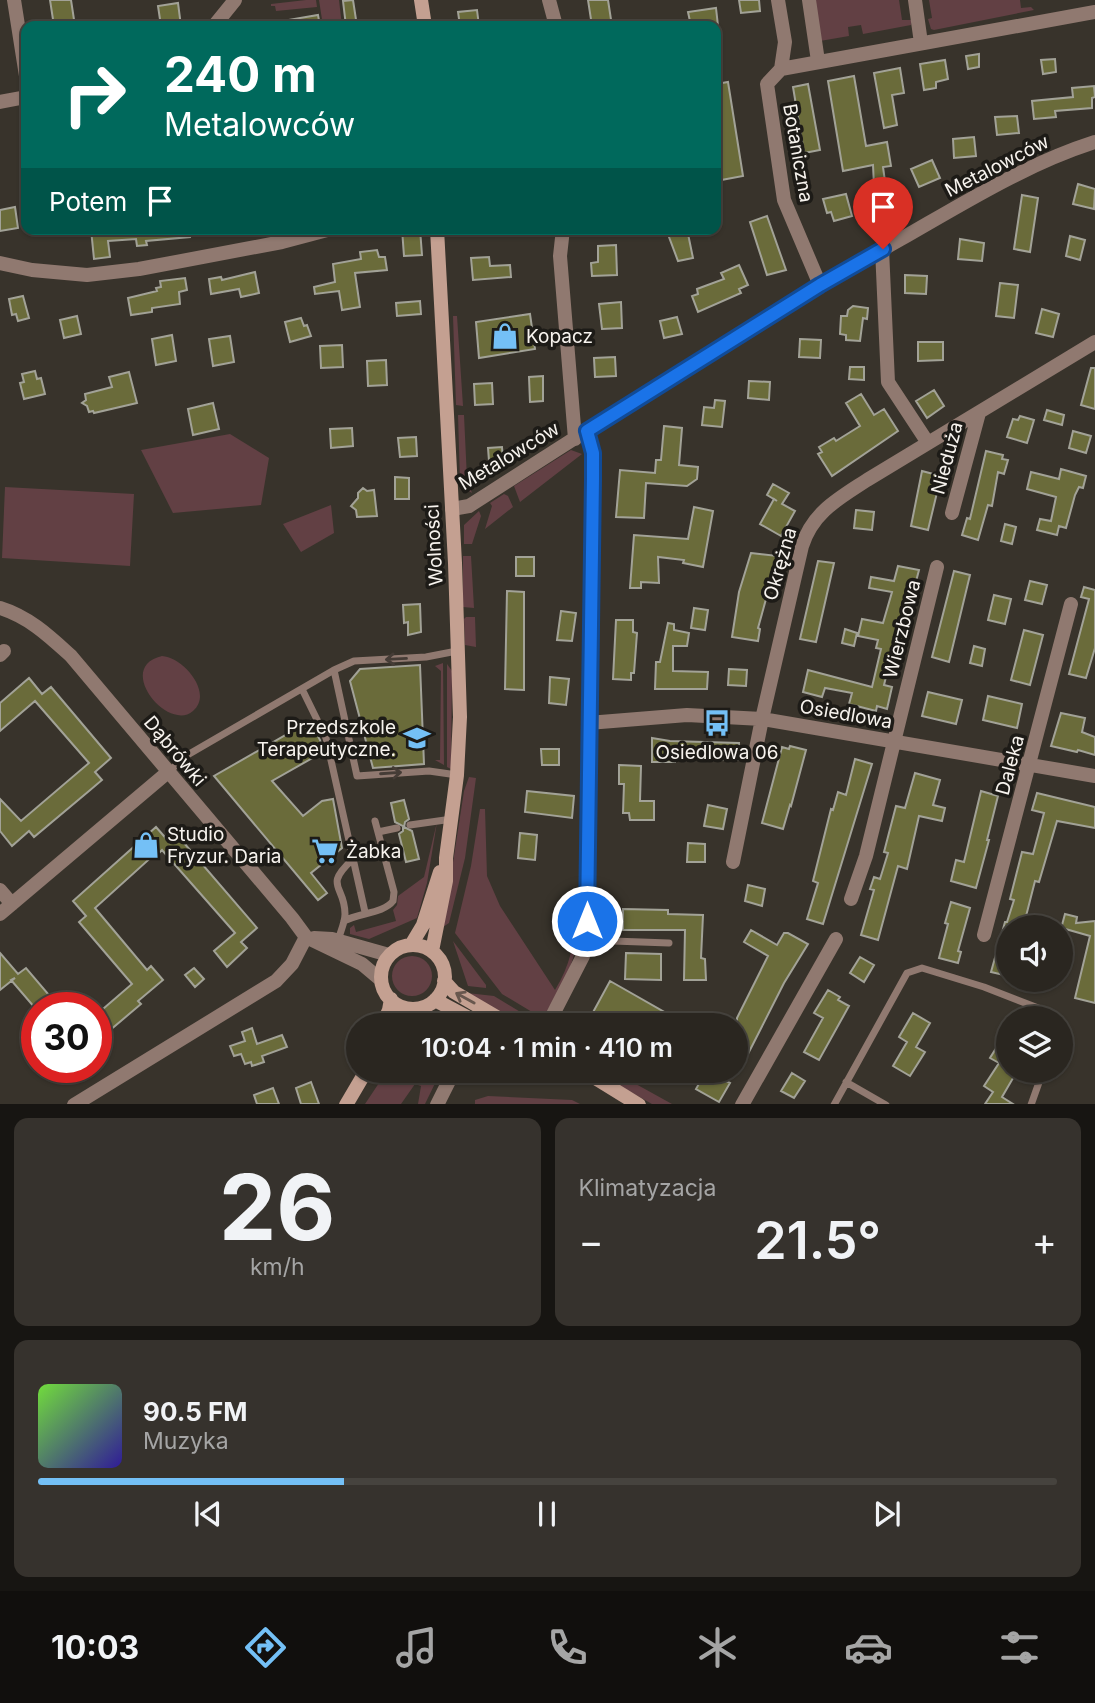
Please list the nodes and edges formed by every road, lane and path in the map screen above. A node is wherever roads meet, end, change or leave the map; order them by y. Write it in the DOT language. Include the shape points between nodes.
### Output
graph roads {
  1 [pos="14,0"];
  2 [pos="235,0"];
  3 [pos="421,0"];
  4 [pos="549,0"];
  5 [pos="778,0"];
  6 [pos="809,0"];
  7 [pos="915,0"];
  8 [pos="1095,12"];
  9 [pos="218,21"];
  10 [pos="424,21"];
  11 [pos="555,21"];
  12 [pos="921,43"];
  13 [pos="21,44"];
  14 [pos="818,61"];
  15 [pos="781,69"];
  16 [pos="21,98"];
  17 [pos="0,102"];
  18 [pos="1095,142"];
  19 [pos="308,235"];
  20 [pos="437,235"];
  21 [pos="562,235"];
  22 [pos="883,249"];
  23 [pos="0,263"];
  24 [pos="820,285"];
  25 [pos="1095,342"];
  26 [pos="979,413"];
  27 [pos="581,435"];
  28 [pos="928,443"];
  29 [pos="452,509"];
  30 [pos="952,513"];
  31 [pos="937,567"];
  32 [pos="1071,604"];
  33 [pos="0,608"];
  34 [pos="459,651"];
  35 [pos="334,670"];
  36 [pos="302,690"];
  37 [pos="762,719"];
  38 [pos="588,723"];
  39 [pos="894,741"];
  40 [pos="1030,765"];
  41 [pos="168,772"];
  42 [pos="457,775"];
  43 [pos="1095,776"];
  44 [pos="453,819"];
  45 [pos="375,821"];
  46 [pos="410,825"];
  47 [pos="397,828"];
  48 [pos="379,832"];
  49 [pos="446,858"];
  50 [pos="352,860"];
  51 [pos="733,862"];
  52 [pos="0,890"];
  53 [pos="851,899"];
  54 [pos="12,904"];
  55 [pos="365,912"];
  56 [pos="0,914"];
  57 [pos="344,921"];
  58 [pos="985,935"];
  59 [pos="306,937"];
  60 [pos="836,939"];
  61 [pos="585,940"];
  62 [pos="338,941"];
  63 [pos="669,943"];
  64 [pos="411,945"];
  65 [pos="432,951"];
  66 [pos="389,955"];
  67 [pos="381,980"];
  68 [pos="444,981"];
  69 [pos="391,999"];
  70 [pos="435,1000"];
  71 [pos="1033,1006"];
  72 [pos="411,1009"];
  73 [pos="388,1013"];
  74 [pos="408,1013"];
  75 [pos="463,1013"];
  76 [pos="474,1013"];
  77 [pos="554,1013"];
  78 [pos="846,1082"];
  79 [pos="359,1083"];
  80 [pos="448,1083"];
  81 [pos="600,1083"];
  82 [pos="602,1083"];
  83 [pos="1039,1083"];
  84 [pos="607,1086"];
  85 [pos="74,1104"];
  86 [pos="346,1104"];
  87 [pos="437,1104"];
  88 [pos="639,1104"];
  89 [pos="742,1104"];
  90 [pos="834,1104"];
  91 [pos="886,1104"];
  92 [pos="1031,1104"];
  1 -- 13 [label="street"];
  2 -- 9 [label="street"];
  3 -- 10 [label="main road"];
  4 -- 11 [label="street"];
  5 -- 15 [label="street, Botaniczna" via="785,42"];
  6 -- 14 [label="street"];
  7 -- 12 [label="street"];
  8 -- 12 [label="street"];
  12 -- 14 [label="street"];
  14 -- 15 [label="street"];
  15 -- 24 [label="street, Botaniczna" via="767,84 784,200"];
  16 -- 17 [label="street"];
  18 -- 22 [label="street, Metalowców" via="1033,166"];
  19 -- 23 [label="street" via="87,275"];
  20 -- 29 [label="main road, Wolności"];
  21 -- 27 [label="street" via="560,256"];
  22 -- 24 [label="street, Metalowców"];
  22 -- 28 [label="street" via="888,382"];
  24 -- 27 [label="street, Metalowców"];
  25 -- 26 [label="street, Okrężna"];
  26 -- 28 [label="street, Okrężna"];
  26 -- 30 [label="street, Nieduża"];
  27 -- 29 [label="street, Metalowców" via="469,506"];
  27 -- 38 [label="street" via="593,453"];
  28 -- 37 [label="street, Okrężna" via="838,498 809,526"];
  29 -- 34 [label="main road, Wolności"];
  31 -- 39 [label="street, Wierzbowa"];
  32 -- 40 [label="street, Daleka"];
  33 -- 41 [label="street, Dąbrówki" via="18,614 71,656"];
  34 -- 35 [label="lane, one-way" via="355,661"];
  34 -- 42 [label="main road, Wolności"];
  35 -- 36 [label="lane"];
  35 -- 42 [label="lane, one-way" via="357,776 429,771"];
  36 -- 41 [label="lane" via="184,757"];
  36 -- 50 [label="lane" via="326,738"];
  37 -- 38 [label="street, Osiedlowa" via="687,715"];
  37 -- 39 [label="street, Osiedlowa"];
  37 -- 51 [label="street, Okrężna"];
  38 -- 61 [label="street"];
  39 -- 40 [label="street, Osiedlowa"];
  39 -- 53 [label="street, Wierzbowa"];
  40 -- 43 [label="street, Osiedlowa"];
  40 -- 58 [label="street, Daleka"];
  41 -- 54 [label="street"];
  41 -- 59 [label="street, Dąbrówki"];
  42 -- 44 [label="main road, Wolności"];
  44 -- 46 [label="lane"];
  44 -- 49 [label="main road, Wolności"];
  45 -- 48 [label="lane"];
  47 -- 48 [label="lane"];
  48 -- 55 [label="lane" via="394,897 387,908"];
  49 -- 64 [label="main road, Wolności" via="423,925"];
  49 -- 65 [label="main road, Wolności"];
  50 -- 55 [label="lane"];
  50 -- 57 [label="lane" via="336,880"];
  52 -- 54 [label="street"];
  54 -- 56 [label="street"];
  55 -- 57 [label="lane"];
  57 -- 62 [label="lane"];
  59 -- 62 [label="street"];
  59 -- 67 [label="street, Dąbrówki" via="362,964"];
  59 -- 85 [label="street" via="292,964 276,981"];
  60 -- 89 [label="street"];
  61 -- 63 [label="lane"];
  61 -- 77 [label="street" via="583,956"];
  62 -- 66 [label="street"];
  64 -- 65 [label="main road"];
  64 -- 66 [label="main road"];
  65 -- 68 [label="main road" via="444,969"];
  66 -- 67 [label="main road"];
  67 -- 69 [label="main road"];
  68 -- 70 [label="main road"];
  76 -- 68 [label="main road, one-way"];
  69 -- 72 [label="main road"];
  69 -- 73 [label="main road"];
  70 -- 72 [label="main road"];
  70 -- 75 [label="main road"];
  71 -- 78 [label="lane" via="922,968 907,974"];
  72 -- 74 [label="main road"];
  78 -- 90 [label="lane"];
  78 -- 91 [label="lane"];
  79 -- 86 [label="main road"];
  80 -- 87 [label="street"];
  81 -- 84 [label="main road"];
  82 -- 84 [label="main road"];
  83 -- 92 [label="lane"];
  84 -- 88 [label="main road"];
}
